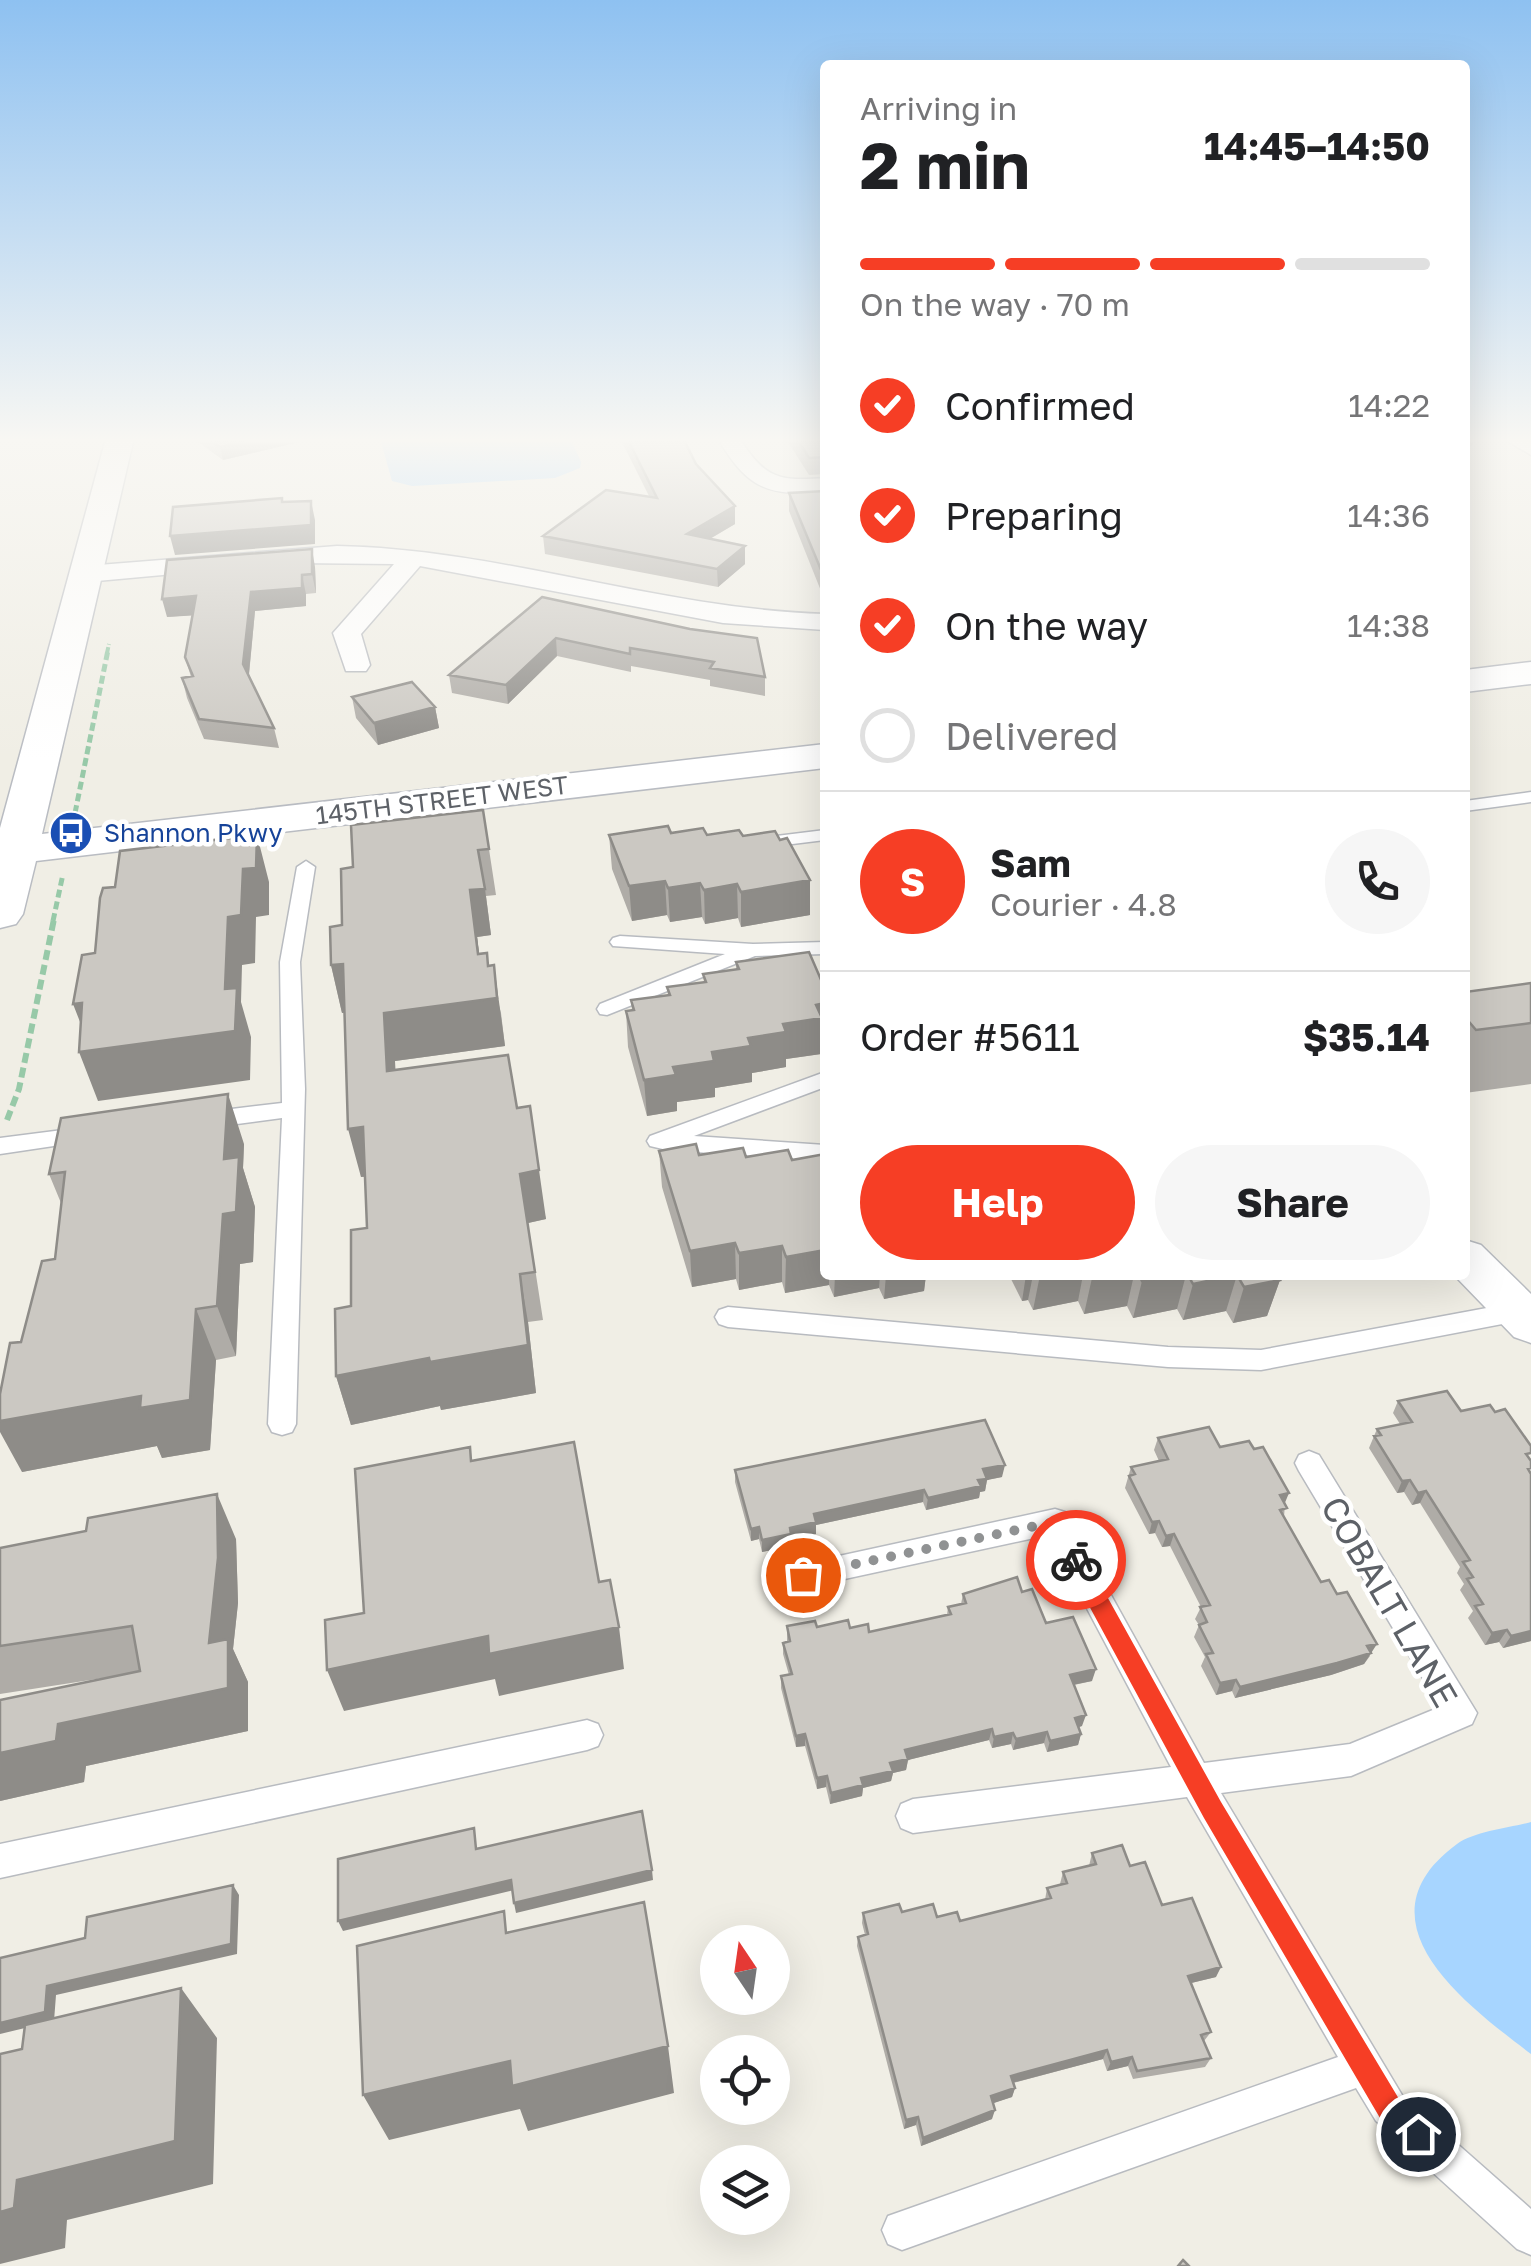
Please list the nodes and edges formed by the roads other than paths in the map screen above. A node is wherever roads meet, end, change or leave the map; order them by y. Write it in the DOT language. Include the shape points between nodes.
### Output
graph roads {
  1 [pos="93,548"];
  2 [pos="414,557"];
  3 [pos="86,574"];
  4 [pos="820,622"];
  5 [pos="356,665"];
  6 [pos="1531,673"];
  7 [pos="1470,680"];
  8 [pos="820,757"];
  9 [pos="1531,797"];
  10 [pos="1470,805"];
  11 [pos="820,836"];
  12 [pos="742,842"];
  13 [pos="8,851"];
  14 [pos="306,866"];
  15 [pos="0,914"];
  16 [pos="620,942"];
  17 [pos="820,948"];
  18 [pos="753,950"];
  19 [pos="607,1009"];
  20 [pos="820,1080"];
  21 [pos="293,1109"];
  22 [pos="176,1124"];
  23 [pos="117,1131"];
  24 [pos="0,1146"];
  25 [pos="820,1153"];
  26 [pos="1470,1262"];
  27 [pos="728,1317"];
  28 [pos="1525,1318"];
  29 [pos="282,1424"];
  30 [pos="1308,1463"];
  31 [pos="803,1575"];
  32 [pos="588,1735"];
  33 [pos="1195,1778"];
  34 [pos="912,1816"];
  35 [pos="0,1861"];
  36 [pos="1364,2066"];
  37 [pos="902,2230"];
  38 [pos="1531,2235"];
  1 -- 3 [label="street"];
  2 -- 3 [label="street" via="316,555"];
  2 -- 4 [label="street" via="700,613"];
  2 -- 5 [label="street" via="347,632"];
  3 -- 13 [label="street"];
  6 -- 7 [label="street"];
  8 -- 13 [label="street, 145TH STREET WEST"];
  9 -- 10 [label="lane"];
  11 -- 12 [label="lane"];
  13 -- 15 [label="street"];
  14 -- 21 [label="lane" via="290,962"];
  16 -- 18 [label="lane"];
  17 -- 18 [label="lane"];
  18 -- 19 [label="lane"];
  20 -- 25 [label="lane" via="658,1141"];
  21 -- 22 [label="lane"];
  21 -- 29 [label="lane"];
  23 -- 24 [label="lane"];
  26 -- 28 [label="street"];
  27 -- 28 [label="lane" via="1168,1358 1261,1360"];
  30 -- 33 [label="lane, COBALT LANE" via="1460,1713 1351,1760"];
  31 -- 33 [label="lane" via="1055,1522"];
  32 -- 35 [label="lane"];
  33 -- 34 [label="lane, COBALT LANE"];
  33 -- 36 [label="lane"];
  36 -- 37 [label="lane"];
  36 -- 38 [label="lane" via="1389,2108"];
}
